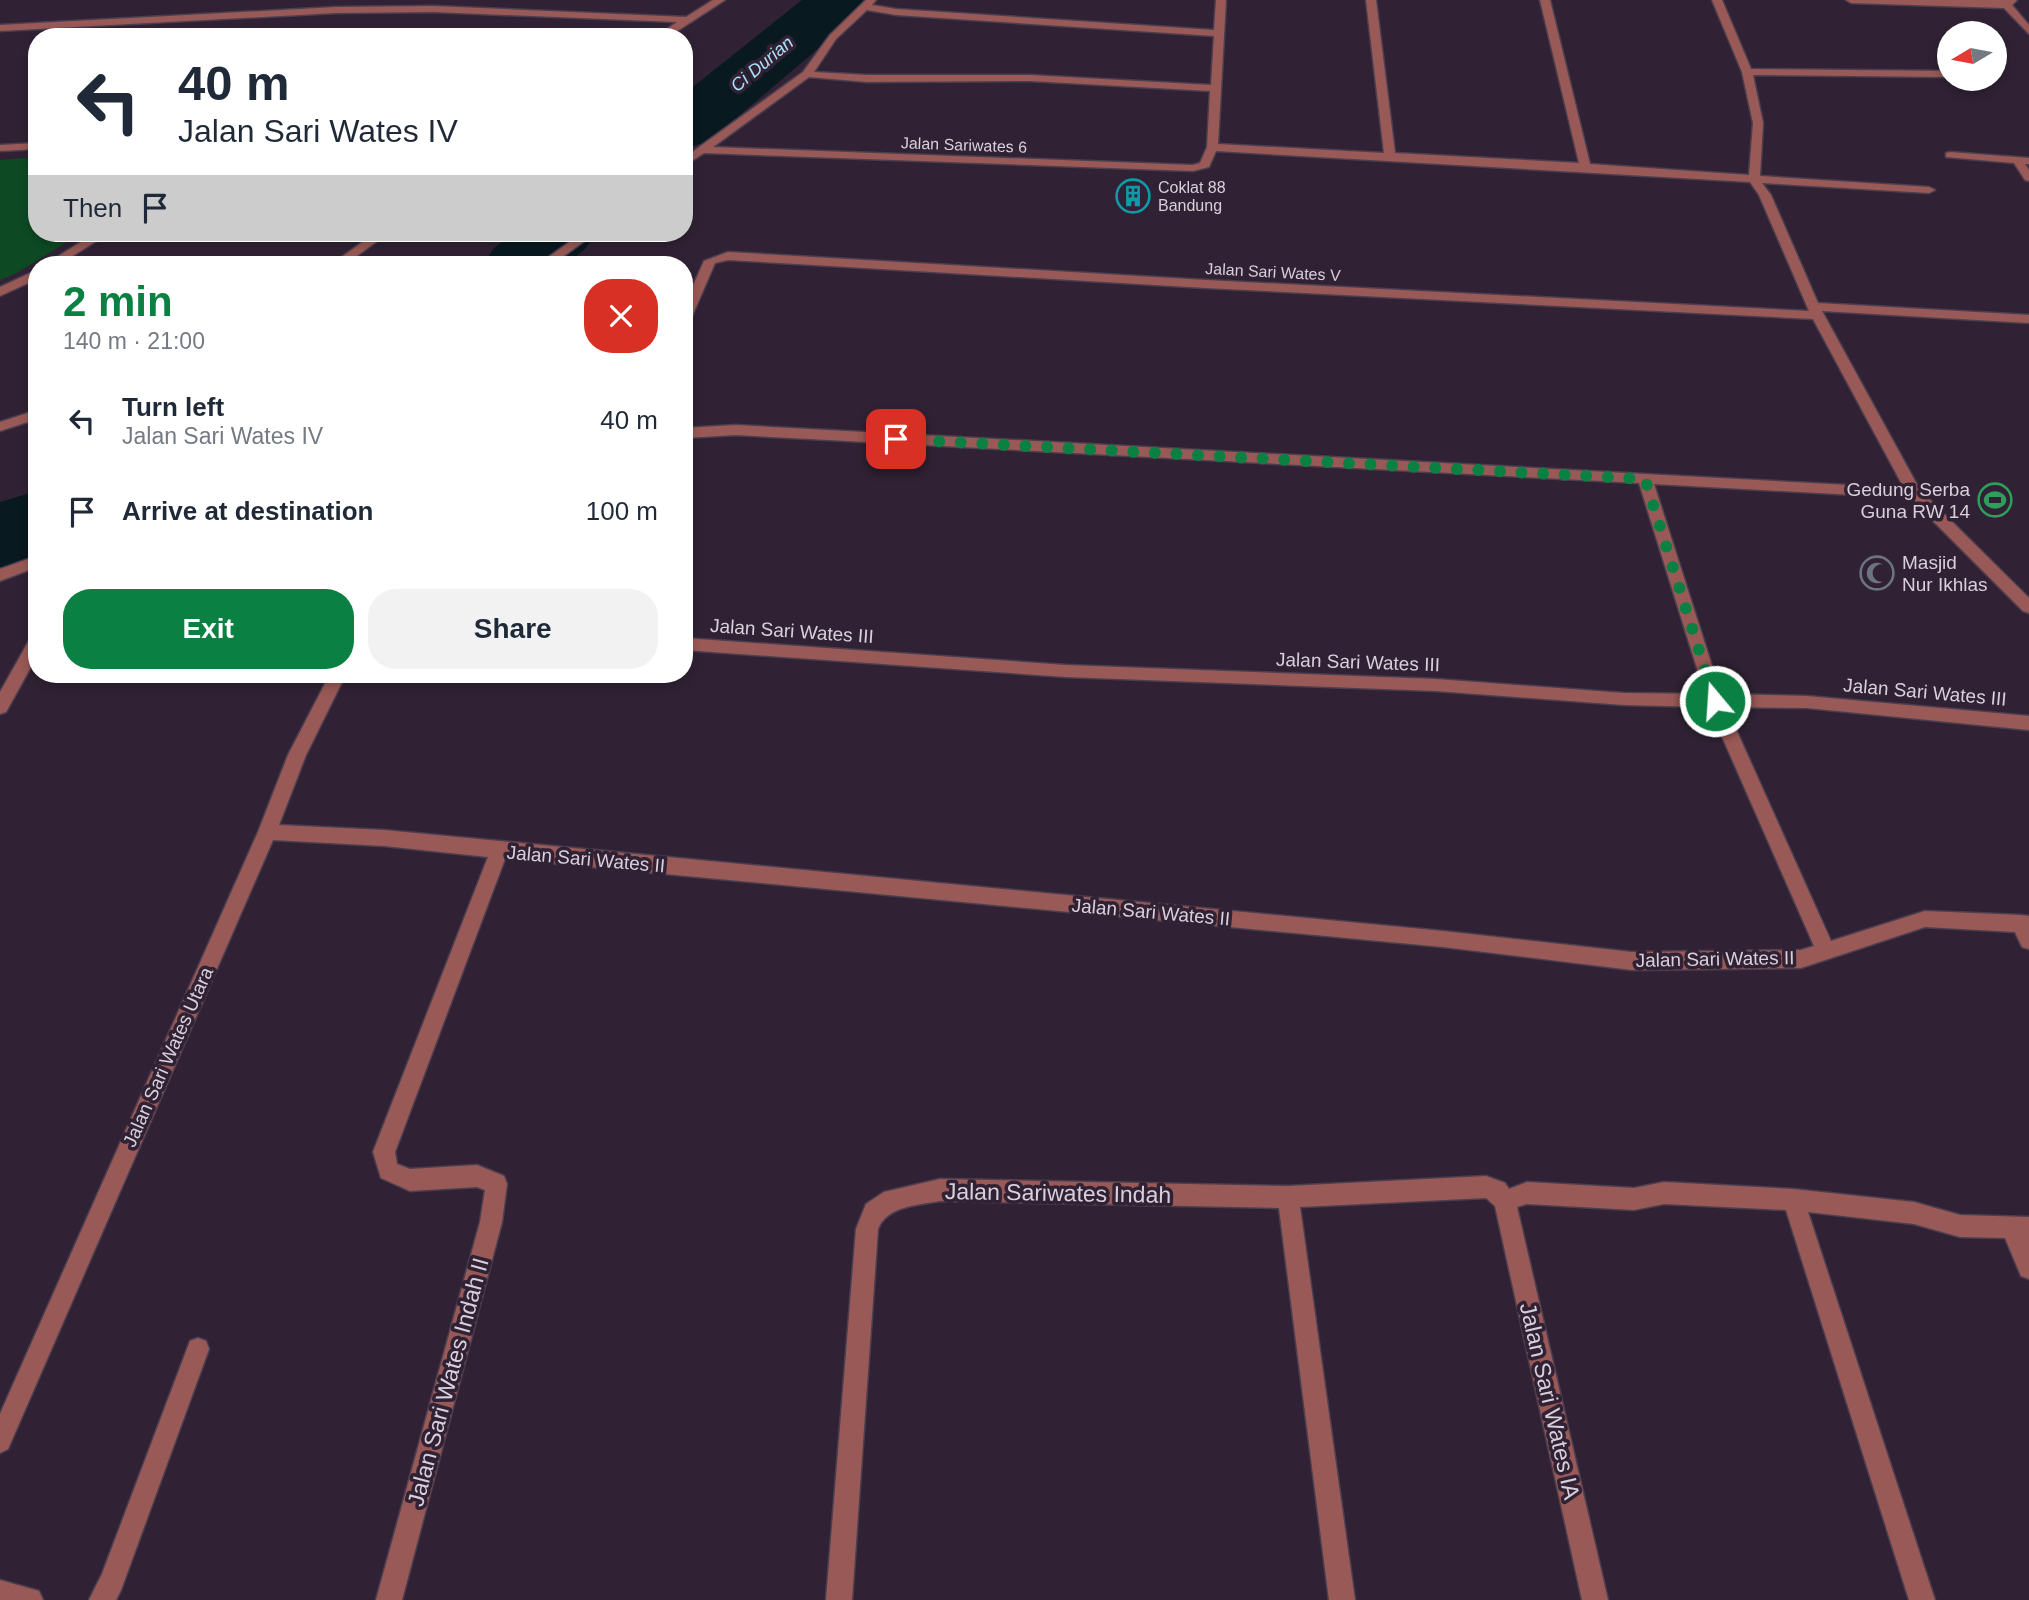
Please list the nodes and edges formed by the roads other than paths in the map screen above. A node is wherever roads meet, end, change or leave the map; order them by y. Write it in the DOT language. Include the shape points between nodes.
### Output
graph roads {
  1 [pos="720,0"];
  2 [pos="1221,0"];
  3 [pos="1371,0"];
  4 [pos="1545,0"];
  5 [pos="1717,0"];
  6 [pos="1851,0"];
  7 [pos="2009,2"];
  8 [pos="867,3"];
  9 [pos="688,20"];
  10 [pos="0,28"];
  11 [pos="675,28"];
  12 [pos="2029,31"];
  13 [pos="1218,33"];
  14 [pos="1747,72"];
  15 [pos="807,74"];
  16 [pos="1937,74"];
  17 [pos="1215,88"];
  18 [pos="28,146"];
  19 [pos="1212,147"];
  20 [pos="0,148"];
  21 [pos="702,150"];
  22 [pos="1950,155"];
  23 [pos="693,156"];
  24 [pos="1390,156"];
  25 [pos="2023,160"];
  26 [pos="1585,167"];
  27 [pos="2029,178"];
  28 [pos="1754,179"];
  29 [pos="1929,191"];
  30 [pos="88,242"];
  31 [pos="369,242"];
  32 [pos="576,242"];
  33 [pos="65,256"];
  34 [pos="349,256"];
  35 [pos="556,256"];
  36 [pos="28,278"];
  37 [pos="0,292"];
  38 [pos="693,300"];
  39 [pos="1816,311"];
  40 [pos="2029,319"];
  41 [pos="28,417"];
  42 [pos="0,427"];
  43 [pos="693,432"];
  44 [pos="1645,479"];
  45 [pos="1914,494"];
  46 [pos="28,564"];
  47 [pos="0,575"];
  48 [pos="2029,607"];
  49 [pos="693,645"];
  50 [pos="28,656"];
  51 [pos="334,683"];
  52 [pos="1715,701"];
  53 [pos="0,707"];
  54 [pos="2029,723"];
  55 [pos="267,832"];
  56 [pos="499,851"];
  57 [pos="2026,929"];
  58 [pos="1826,952"];
  59 [pos="1288,1197"];
  60 [pos="1793,1200"];
  61 [pos="1505,1201"];
  62 [pos="2020,1228"];
  63 [pos="2029,1268"];
  64 [pos="198,1349"];
  65 [pos="0,1441"];
  66 [pos="0,1593"];
  67 [pos="30,1600"];
  68 [pos="102,1600"];
  69 [pos="389,1600"];
  70 [pos="839,1600"];
  71 [pos="1342,1600"];
  72 [pos="1595,1600"];
  73 [pos="1922,1600"];
  1 -- 9 [label="street"];
  2 -- 13 [label="street"];
  3 -- 24 [label="street"];
  4 -- 26 [label="street"];
  5 -- 14 [label="street"];
  6 -- 7 [label="street"];
  7 -- 12 [label="street"];
  8 -- 13 [label="street" via="896,12"];
  8 -- 15 [label="street" via="833,37"];
  9 -- 10 [label="street" via="434,9 335,10 201,13"];
  9 -- 11 [label="street"];
  13 -- 17 [label="street"];
  14 -- 16 [label="street"];
  14 -- 28 [label="street" via="1758,123"];
  15 -- 17 [label="street"];
  15 -- 21 [label="street"];
  17 -- 19 [label="street"];
  18 -- 20 [label="street"];
  19 -- 21 [label="street, Jalan Sariwates 6" via="1205,165 1194,168"];
  19 -- 24 [label="street"];
  21 -- 23 [label="street"];
  22 -- 25 [label="street"];
  24 -- 26 [label="street"];
  25 -- 27 [label="street"];
  26 -- 28 [label="street"];
  28 -- 29 [label="street"];
  28 -- 39 [label="street"];
  30 -- 33 [label="street"];
  31 -- 34 [label="street"];
  32 -- 35 [label="street"];
  36 -- 37 [label="street"];
  38 -- 39 [label="street, Jalan Sari Wates V" via="710,261 728,256 1192,284"];
  39 -- 40 [label="street, Jalan Sari Wates V"];
  39 -- 45 [label="street"];
  41 -- 42 [label="street"];
  43 -- 44 [label="street" via="736,430"];
  44 -- 45 [label="street"];
  44 -- 52 [label="street"];
  45 -- 48 [label="street"];
  46 -- 47 [label="street"];
  49 -- 52 [label="street, Jalan Sari Wates III" via="1066,671"];
  50 -- 53 [label="street"];
  51 -- 55 [label="street, Jalan Sari Wates Utara"];
  52 -- 54 [label="street, Jalan Sari Wates III" via="1807,702"];
  52 -- 58 [label="street"];
  55 -- 56 [label="street, Jalan Sari Wates II" via="384,838"];
  55 -- 65 [label="street, Jalan Sari Wates Utara"];
  56 -- 58 [label="street, Jalan Sari Wates II" via="1443,939 1632,961 1788,960"];
  56 -- 69 [label="street, Jalan Sari Wates Indah II" via="384,1152 388,1171 410,1180 477,1176 496,1184 491,1222"];
  57 -- 58 [label="street, Jalan Sari Wates II" via="1925,919"];
  59 -- 61 [label="street, Jalan Sariwates Indah" via="1486,1187"];
  59 -- 70 [label="street, Jalan Sariwates Indah" via="940,1190 892,1200 874,1212 867,1229"];
  59 -- 71 [label="street"];
  60 -- 61 [label="street" via="1664,1193 1634,1199 1527,1193"];
  60 -- 62 [label="street" via="1914,1213 1961,1226"];
  60 -- 73 [label="street"];
  61 -- 72 [label="street, Jalan Sari Wates IA"];
  62 -- 63 [label="street"];
  64 -- 68 [label="street"];
  66 -- 67 [label="street"];
}
